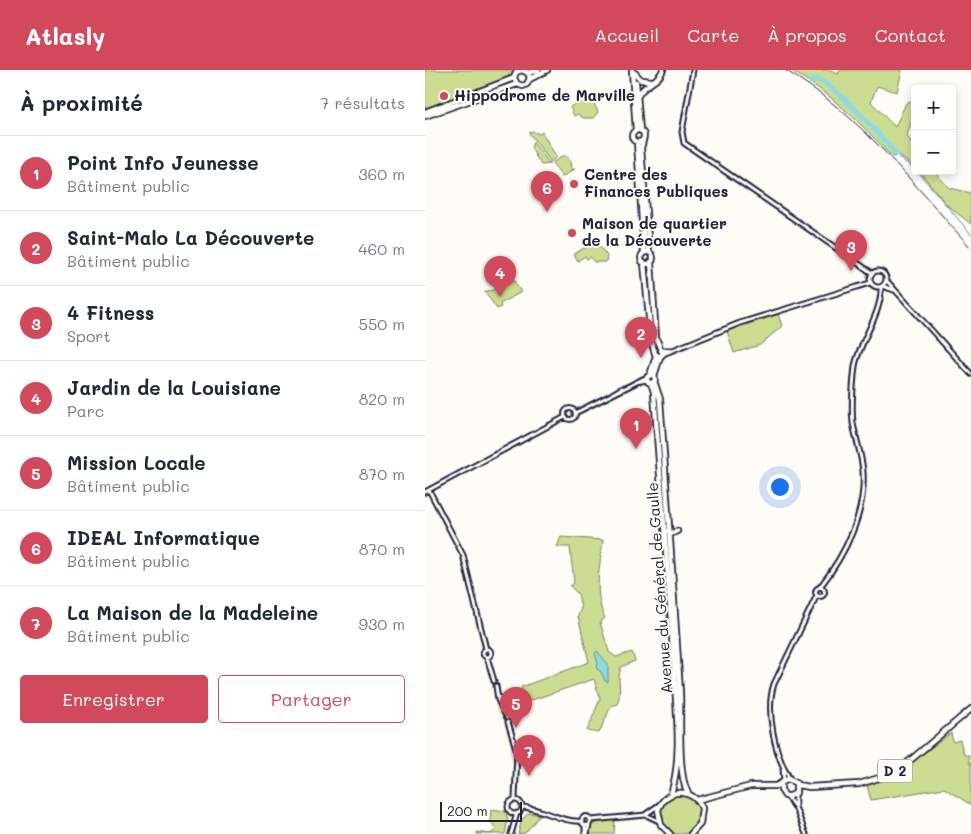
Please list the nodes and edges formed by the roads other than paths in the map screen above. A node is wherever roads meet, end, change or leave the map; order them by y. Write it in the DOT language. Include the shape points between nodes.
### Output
graph roads {
  1 [pos="522,70"];
  2 [pos="538,70"];
  3 [pos="547,70"];
  4 [pos="662,70"];
  5 [pos="693,70"];
  6 [pos="633,71"];
  7 [pos="528,73"];
  8 [pos="514,78"];
  9 [pos="530,79"];
  10 [pos="517,84"];
  11 [pos="636,101"];
  12 [pos="425,114"];
  13 [pos="638,130"];
  14 [pos="643,141"];
  15 [pos="637,142"];
  16 [pos="647,252"];
  17 [pos="651,262"];
  18 [pos="644,263"];
  19 [pos="872,273"];
  20 [pos="886,280"];
  21 [pos="870,283"];
  22 [pos="882,287"];
  23 [pos="892,290"];
  24 [pos="881,294"];
  25 [pos="660,353"];
  26 [pos="971,374"];
  27 [pos="651,379"];
  28 [pos="575,413"];
  29 [pos="565,417"];
  30 [pos="427,491"];
  31 [pos="667,529"];
  32 [pos="822,588"];
  33 [pos="817,594"];
  34 [pos="822,596"];
  35 [pos="813,604"];
  36 [pos="971,709"];
  37 [pos="971,714"];
  38 [pos="963,716"];
  39 [pos="783,766"];
  40 [pos="790,780"];
  41 [pos="780,784"];
  42 [pos="797,785"];
  43 [pos="809,788"];
  44 [pos="688,793"];
  45 [pos="796,793"];
  46 [pos="671,794"];
  47 [pos="787,796"];
  48 [pos="709,798"];
  49 [pos="515,800"];
  50 [pos="697,800"];
  51 [pos="661,804"];
  52 [pos="522,806"];
  53 [pos="795,807"];
  54 [pos="702,808"];
  55 [pos="512,813"];
  56 [pos="517,813"];
  57 [pos="646,815"];
  58 [pos="514,819"];
  59 [pos="591,820"];
  60 [pos="582,821"];
  61 [pos="659,821"];
  62 [pos="587,825"];
  63 [pos="511,834"];
  64 [pos="586,834"];
  65 [pos="670,834"];
  66 [pos="691,834"];
  67 [pos="806,834"];
  1 -- 7 [label="main road"];
  1 -- 8 [label="main road" via="516,72"];
  2 -- 7 [label="main road"];
  3 -- 9 [label="main road"];
  4 -- 6 [label="main road" via="648,82 641,80"];
  4 -- 11 [label="main road" via="657,80 641,91"];
  5 -- 19 [label="street" via="682,138 686,144"];
  6 -- 11 [label="main road"];
  7 -- 9 [label="main road"];
  8 -- 10 [label="main road"];
  8 -- 12 [label="main road"];
  9 -- 10 [label="main road" via="525,85"];
  10 -- 12 [label="main road"];
  11 -- 13 [label="main road"];
  13 -- 14 [label="main road" via="644,134"];
  13 -- 15 [label="main road" via="632,137"];
  14 -- 15 [label="main road"];
  14 -- 16 [label="main road"];
  15 -- 16 [label="main road"];
  16 -- 17 [label="main road, Avenue du Général de Gaulle" via="653,258"];
  16 -- 18 [label="main road, Avenue du Général de Gaulle" via="641,258"];
  17 -- 18 [label="main road"];
  17 -- 25 [label="main road, Avenue du Général de Gaulle" via="656,338"];
  18 -- 25 [label="main road, Avenue du Général de Gaulle" via="651,340"];
  19 -- 20 [label="street" via="882,272"];
  19 -- 21 [label="street"];
  20 -- 22 [label="street"];
  20 -- 23 [label="street"];
  21 -- 22 [label="street" via="876,288"];
  21 -- 25 [label="street" via="761,316"];
  22 -- 23 [label="street"];
  22 -- 24 [label="street"];
  23 -- 24 [label="street"];
  23 -- 26 [label="street"];
  24 -- 32 [label="street" via="858,353 855,373 852,414 863,471 861,505 852,534"];
  25 -- 27 [label="main road, Avenue du Général de Gaulle"];
  27 -- 28 [label="street" via="622,388"];
  27 -- 31 [label="main road, Avenue du Général de Gaulle"];
  28 -- 29 [label="street" via="571,419"];
  28 -- 29 [label="street" via="567,409"];
  29 -- 30 [label="street"];
  30 -- 49 [label="street" via="463,555 486,649 491,653 487,657 517,752"];
  31 -- 44 [label="main road, Avenue du Général de Gaulle" via="681,708 682,776"];
  31 -- 46 [label="main road, Avenue du Général de Gaulle" via="677,764"];
  32 -- 33 [label="street" via="816,590"];
  32 -- 34 [label="street"];
  33 -- 34 [label="street"];
  33 -- 35 [label="street"];
  34 -- 35 [label="street"];
  35 -- 39 [label="street" via="770,698 770,717"];
  36 -- 38 [label="main road, D 2"];
  37 -- 38 [label="main road, D 2"];
  38 -- 43 [label="main road, D 2" via="889,775 859,784"];
  39 -- 40 [label="street"];
  39 -- 41 [label="street"];
  40 -- 41 [label="main road"];
  40 -- 42 [label="main road"];
  41 -- 47 [label="main road"];
  41 -- 48 [label="main road" via="754,786"];
  42 -- 43 [label="main road, D 2"];
  42 -- 45 [label="main road"];
  43 -- 45 [label="main road, D 2"];
  44 -- 46 [label="main road"];
  44 -- 50 [label="main road"];
  45 -- 47 [label="main road"];
  45 -- 53 [label="street"];
  46 -- 51 [label="main road"];
  47 -- 53 [label="street"];
  48 -- 50 [label="main road"];
  48 -- 54 [label="main road"];
  49 -- 52 [label="street"];
  49 -- 55 [label="street" via="508,806"];
  50 -- 54 [label="main road"];
  51 -- 57 [label="street"];
  51 -- 61 [label="main road"];
  52 -- 56 [label="street"];
  52 -- 60 [label="street"];
  53 -- 67 [label="street"];
  54 -- 66 [label="main road" via="700,824"];
  55 -- 56 [label="street"];
  55 -- 58 [label="street"];
  56 -- 58 [label="street"];
  57 -- 59 [label="street"];
  57 -- 61 [label="street"];
  58 -- 63 [label="street"];
  59 -- 60 [label="street" via="586,816"];
  59 -- 62 [label="street"];
  60 -- 62 [label="street"];
  61 -- 65 [label="main road"];
  62 -- 64 [label="street"];
}
